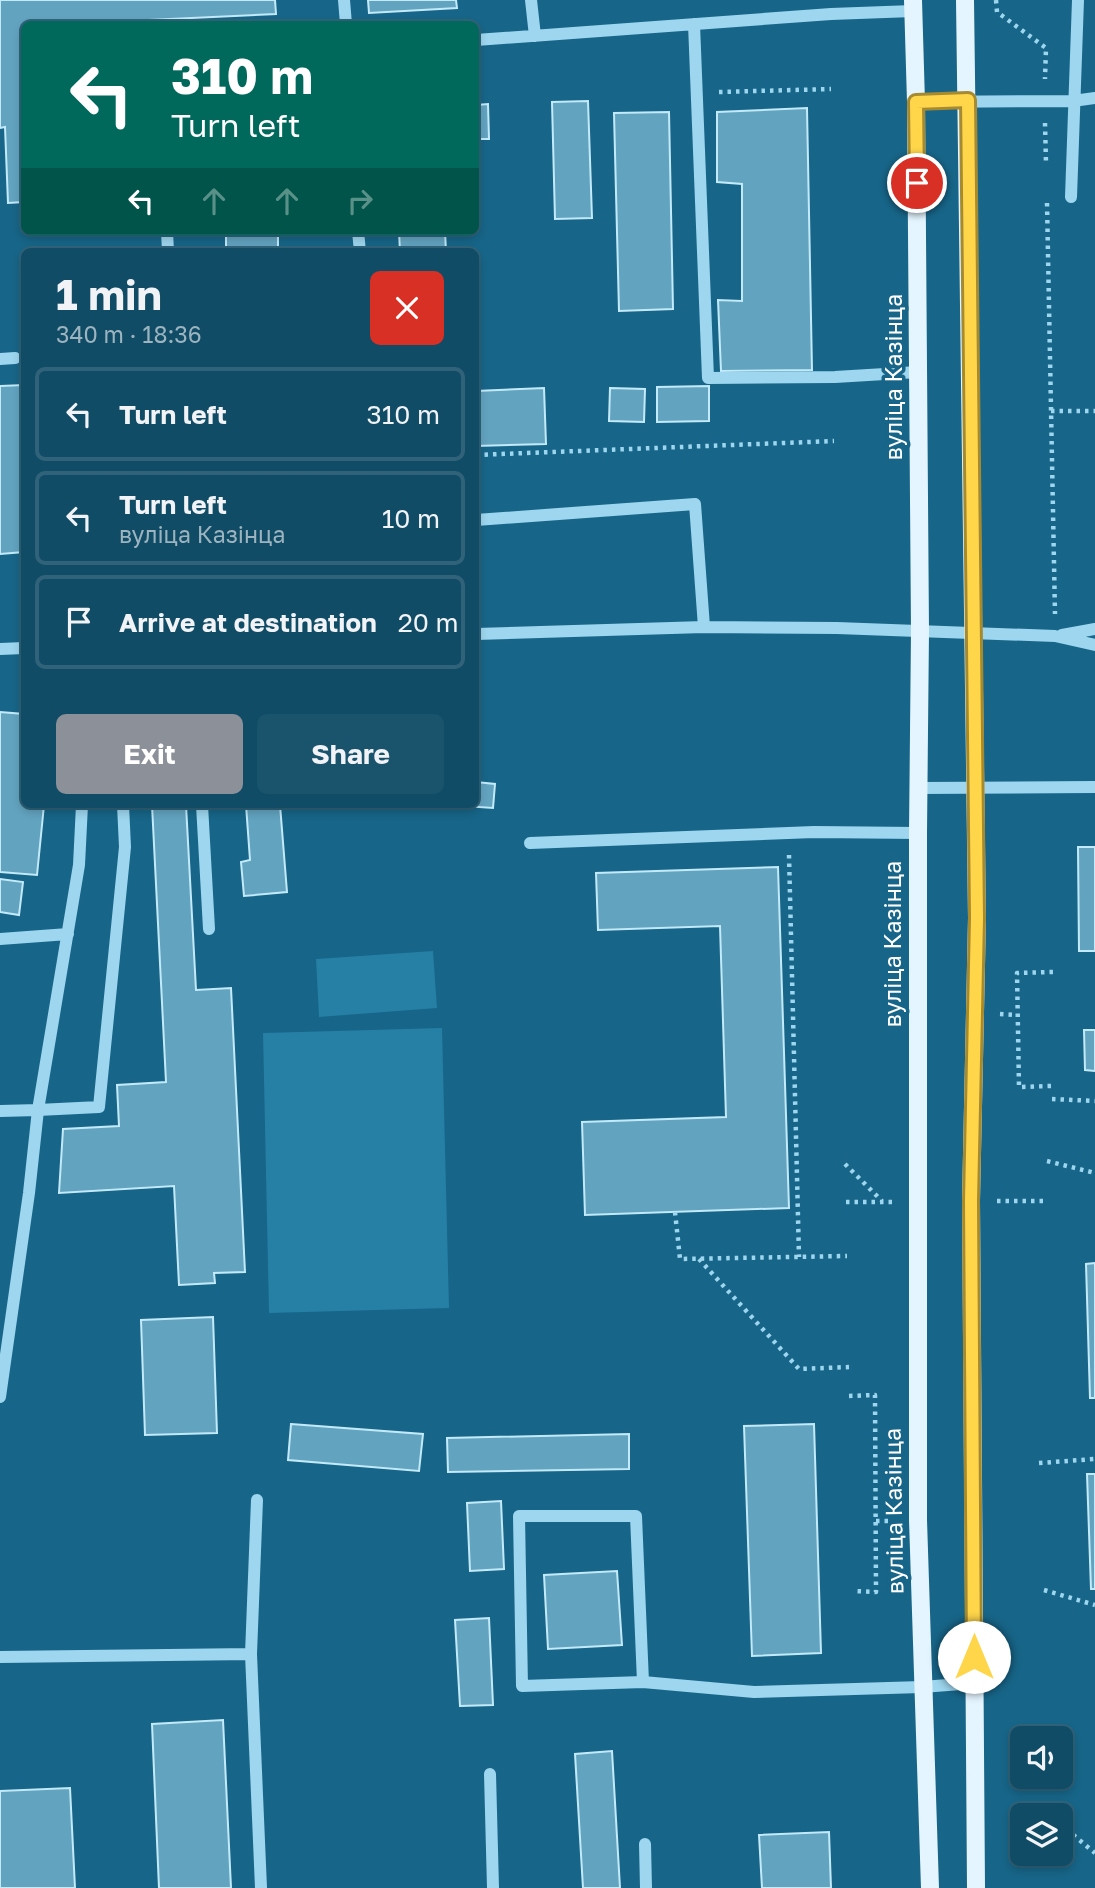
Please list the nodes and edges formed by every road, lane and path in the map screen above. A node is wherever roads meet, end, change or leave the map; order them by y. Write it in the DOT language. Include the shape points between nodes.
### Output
graph roads {
  1 [pos="344,0"];
  2 [pos="531,0"];
  3 [pos="965,0"];
  4 [pos="996,0"];
  5 [pos="1078,0"];
  6 [pos="913,6"];
  7 [pos="346,21"];
  8 [pos="694,24"];
  9 [pos="534,36"];
  10 [pos="479,40"];
  11 [pos="831,89"];
  12 [pos="697,93"];
  13 [pos="1095,98"];
  14 [pos="968,100"];
  15 [pos="1045,101"];
  16 [pos="1073,101"];
  17 [pos="916,102"];
  18 [pos="1046,169"];
  19 [pos="1047,196"];
  20 [pos="1071,197"];
  21 [pos="15,358"];
  22 [pos="0,359"];
  23 [pos="918,372"];
  24 [pos="1051,411"];
  25 [pos="1095,411"];
  26 [pos="834,441"];
  27 [pos="479,455"];
  28 [pos="479,520"];
  29 [pos="705,627"];
  30 [pos="1095,629"];
  31 [pos="920,631"];
  32 [pos="973,633"];
  33 [pos="479,634"];
  34 [pos="1055,636"];
  35 [pos="1095,645"];
  36 [pos="21,648"];
  37 [pos="0,649"];
  38 [pos="976,786"];
  39 [pos="1095,787"];
  40 [pos="918,788"];
  41 [pos="82,808"];
  42 [pos="124,808"];
  43 [pos="202,808"];
  44 [pos="918,832"];
  45 [pos="530,843"];
  46 [pos="790,881"];
  47 [pos="209,929"];
  48 [pos="68,934"];
  49 [pos="0,939"];
  50 [pos="1053,972"];
  51 [pos="1051,1086"];
  52 [pos="1052,1099"];
  53 [pos="1095,1101"];
  54 [pos="38,1110"];
  55 [pos="0,1111"];
  56 [pos="1047,1161"];
  57 [pos="845,1164"];
  58 [pos="1095,1172"];
  59 [pos="846,1202"];
  60 [pos="675,1212"];
  61 [pos="847,1256"];
  62 [pos="799,1257"];
  63 [pos="698,1258"];
  64 [pos="849,1367"];
  65 [pos="849,1396"];
  66 [pos="0,1397"];
  67 [pos="1095,1459"];
  68 [pos="1039,1463"];
  69 [pos="257,1500"];
  70 [pos="1044,1590"];
  71 [pos="853,1591"];
  72 [pos="1095,1605"];
  73 [pos="251,1654"];
  74 [pos="0,1657"];
  75 [pos="643,1682"];
  76 [pos="974,1683"];
  77 [pos="922,1687"];
  78 [pos="490,1774"];
  79 [pos="1073,1835"];
  80 [pos="645,1844"];
  81 [pos="1095,1853"];
  82 [pos="261,1888"];
  83 [pos="493,1888"];
  84 [pos="646,1888"];
  85 [pos="930,1888"];
  86 [pos="976,1888"];
  1 -- 7 [label="street"];
  2 -- 9 [label="street"];
  3 -- 14 [label="main road"];
  4 -- 15 [label="path" via="997,12 1046,48"];
  5 -- 16 [label="street"];
  6 -- 8 [label="street"];
  6 -- 17 [label="main road, вуліца Казінца"];
  8 -- 9 [label="street"];
  8 -- 12 [label="street"];
  9 -- 10 [label="street"];
  11 -- 12 [label="path"];
  12 -- 23 [label="street" via="708,378"];
  13 -- 16 [label="street"];
  14 -- 15 [label="street"];
  14 -- 17 [label="street"];
  14 -- 32 [label="main road"];
  15 -- 16 [label="street"];
  15 -- 18 [label="path"];
  16 -- 20 [label="street"];
  17 -- 23 [label="main road, вуліца Казінца"];
  19 -- 24 [label="path"];
  21 -- 22 [label="street"];
  23 -- 31 [label="main road, вуліца Казінца"];
  24 -- 25 [label="path"];
  24 -- 34 [label="path"];
  26 -- 27 [label="path"];
  28 -- 29 [label="street" via="695,504"];
  29 -- 31 [label="street"];
  29 -- 33 [label="street"];
  30 -- 34 [label="street"];
  31 -- 32 [label="street"];
  31 -- 40 [label="main road, вуліца Казінца"];
  32 -- 34 [label="street"];
  32 -- 38 [label="main road"];
  34 -- 35 [label="street"];
  36 -- 37 [label="street"];
  38 -- 39 [label="street"];
  38 -- 40 [label="street"];
  38 -- 76 [label="main road" via="971,1201"];
  40 -- 44 [label="main road, вуліца Казінца"];
  41 -- 48 [label="street"];
  42 -- 54 [label="street" via="125,847 99,1107"];
  43 -- 47 [label="street"];
  44 -- 45 [label="street"];
  44 -- 77 [label="main road, вуліца Казінца"];
  46 -- 62 [label="path"];
  48 -- 49 [label="street"];
  48 -- 54 [label="street"];
  50 -- 51 [label="path" via="1017,973 1019,1087"];
  52 -- 53 [label="path"];
  54 -- 55 [label="street"];
  54 -- 66 [label="street"];
  56 -- 58 [label="path"];
  57 -- 59 [label="path" via="883,1202"];
  60 -- 63 [label="path" via="680,1259"];
  61 -- 62 [label="path"];
  62 -- 63 [label="path"];
  63 -- 64 [label="path" via="799,1369"];
  65 -- 71 [label="path" via="875,1395 876,1592"];
  67 -- 68 [label="path"];
  69 -- 73 [label="street"];
  70 -- 72 [label="path"];
  73 -- 74 [label="street"];
  73 -- 82 [label="street"];
  75 -- 75 [label="street" via="636,1516 519,1516 522,1686"];
  75 -- 77 [label="street" via="754,1692"];
  76 -- 77 [label="street"];
  76 -- 86 [label="main road"];
  77 -- 85 [label="main road, вуліца Казінца"];
  78 -- 83 [label="street"];
  79 -- 81 [label="path"];
  80 -- 84 [label="street"];
}
